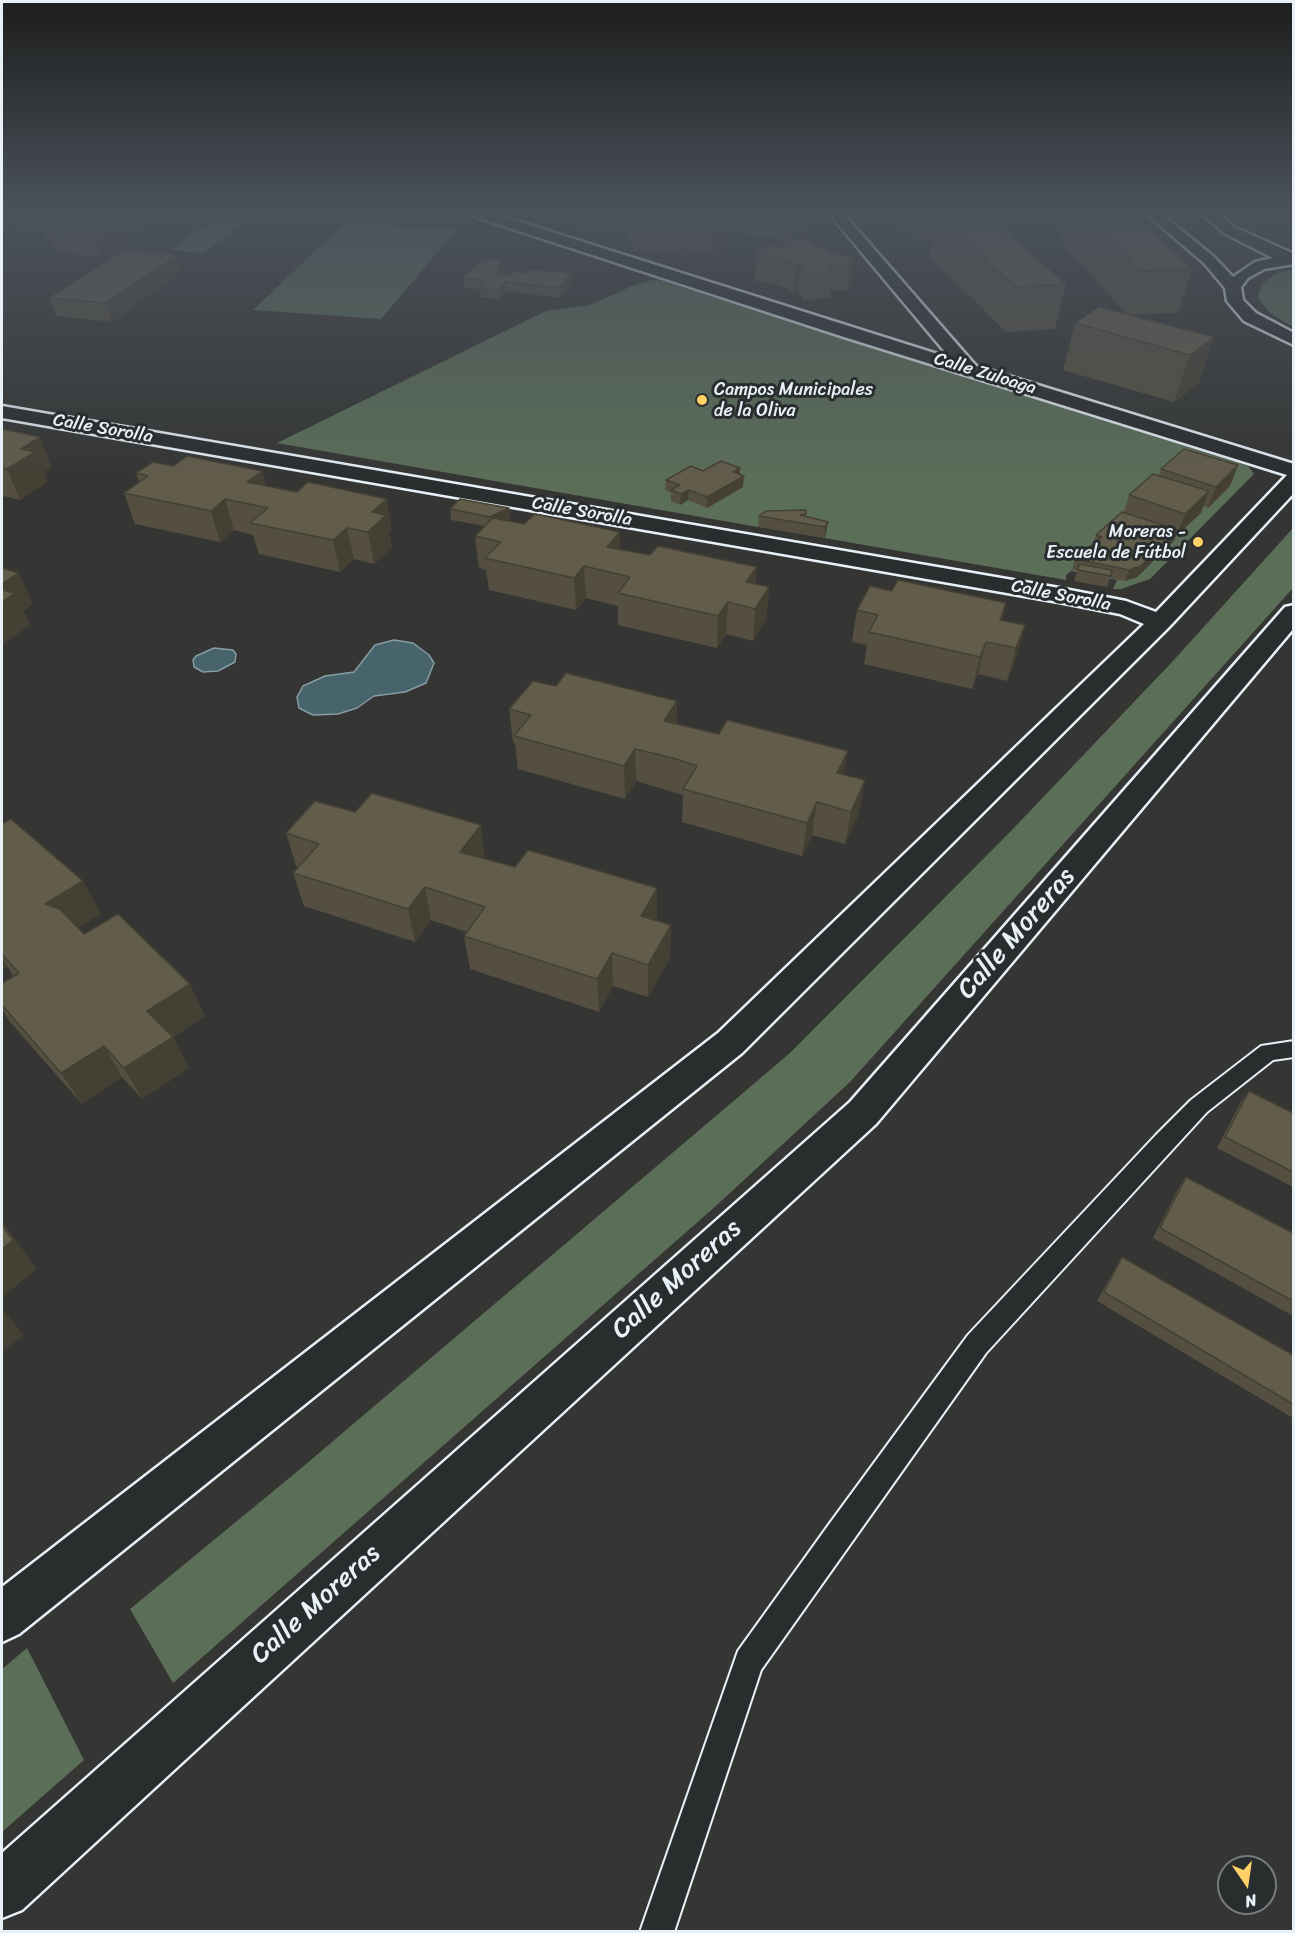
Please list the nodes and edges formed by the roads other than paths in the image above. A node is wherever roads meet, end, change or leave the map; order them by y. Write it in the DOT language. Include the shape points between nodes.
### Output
graph roads {
  1 [pos="751,301"];
  2 [pos="911,301"];
  3 [pos="1235,301"];
  4 [pos="1293,340"];
  5 [pos="968,368"];
  6 [pos="2,412"];
  7 [pos="1293,471"];
  8 [pos="1293,480"];
  9 [pos="1293,612"];
  10 [pos="1160,622"];
  11 [pos="1293,1049"];
  12 [pos="2,1617"];
  13 [pos="2,1890"];
  14 [pos="657,1932"];
  1 -- 5 [label="street, Calle Zuloaga"];
  2 -- 5 [label="street"];
  3 -- 4 [label="street" via="1250,317"];
  5 -- 7 [label="street, Calle Zuloaga"];
  6 -- 10 [label="street, Calle Sorolla" via="1059,594 1126,608"];
  8 -- 10 [label="street"];
  9 -- 13 [label="street, Calle Moreras" via="863,1113"];
  10 -- 12 [label="street" via="730,1043"];
  11 -- 14 [label="lane" via="1269,1052 1199,1106 1164,1142 977,1344 840,1533 749,1662"];
}
